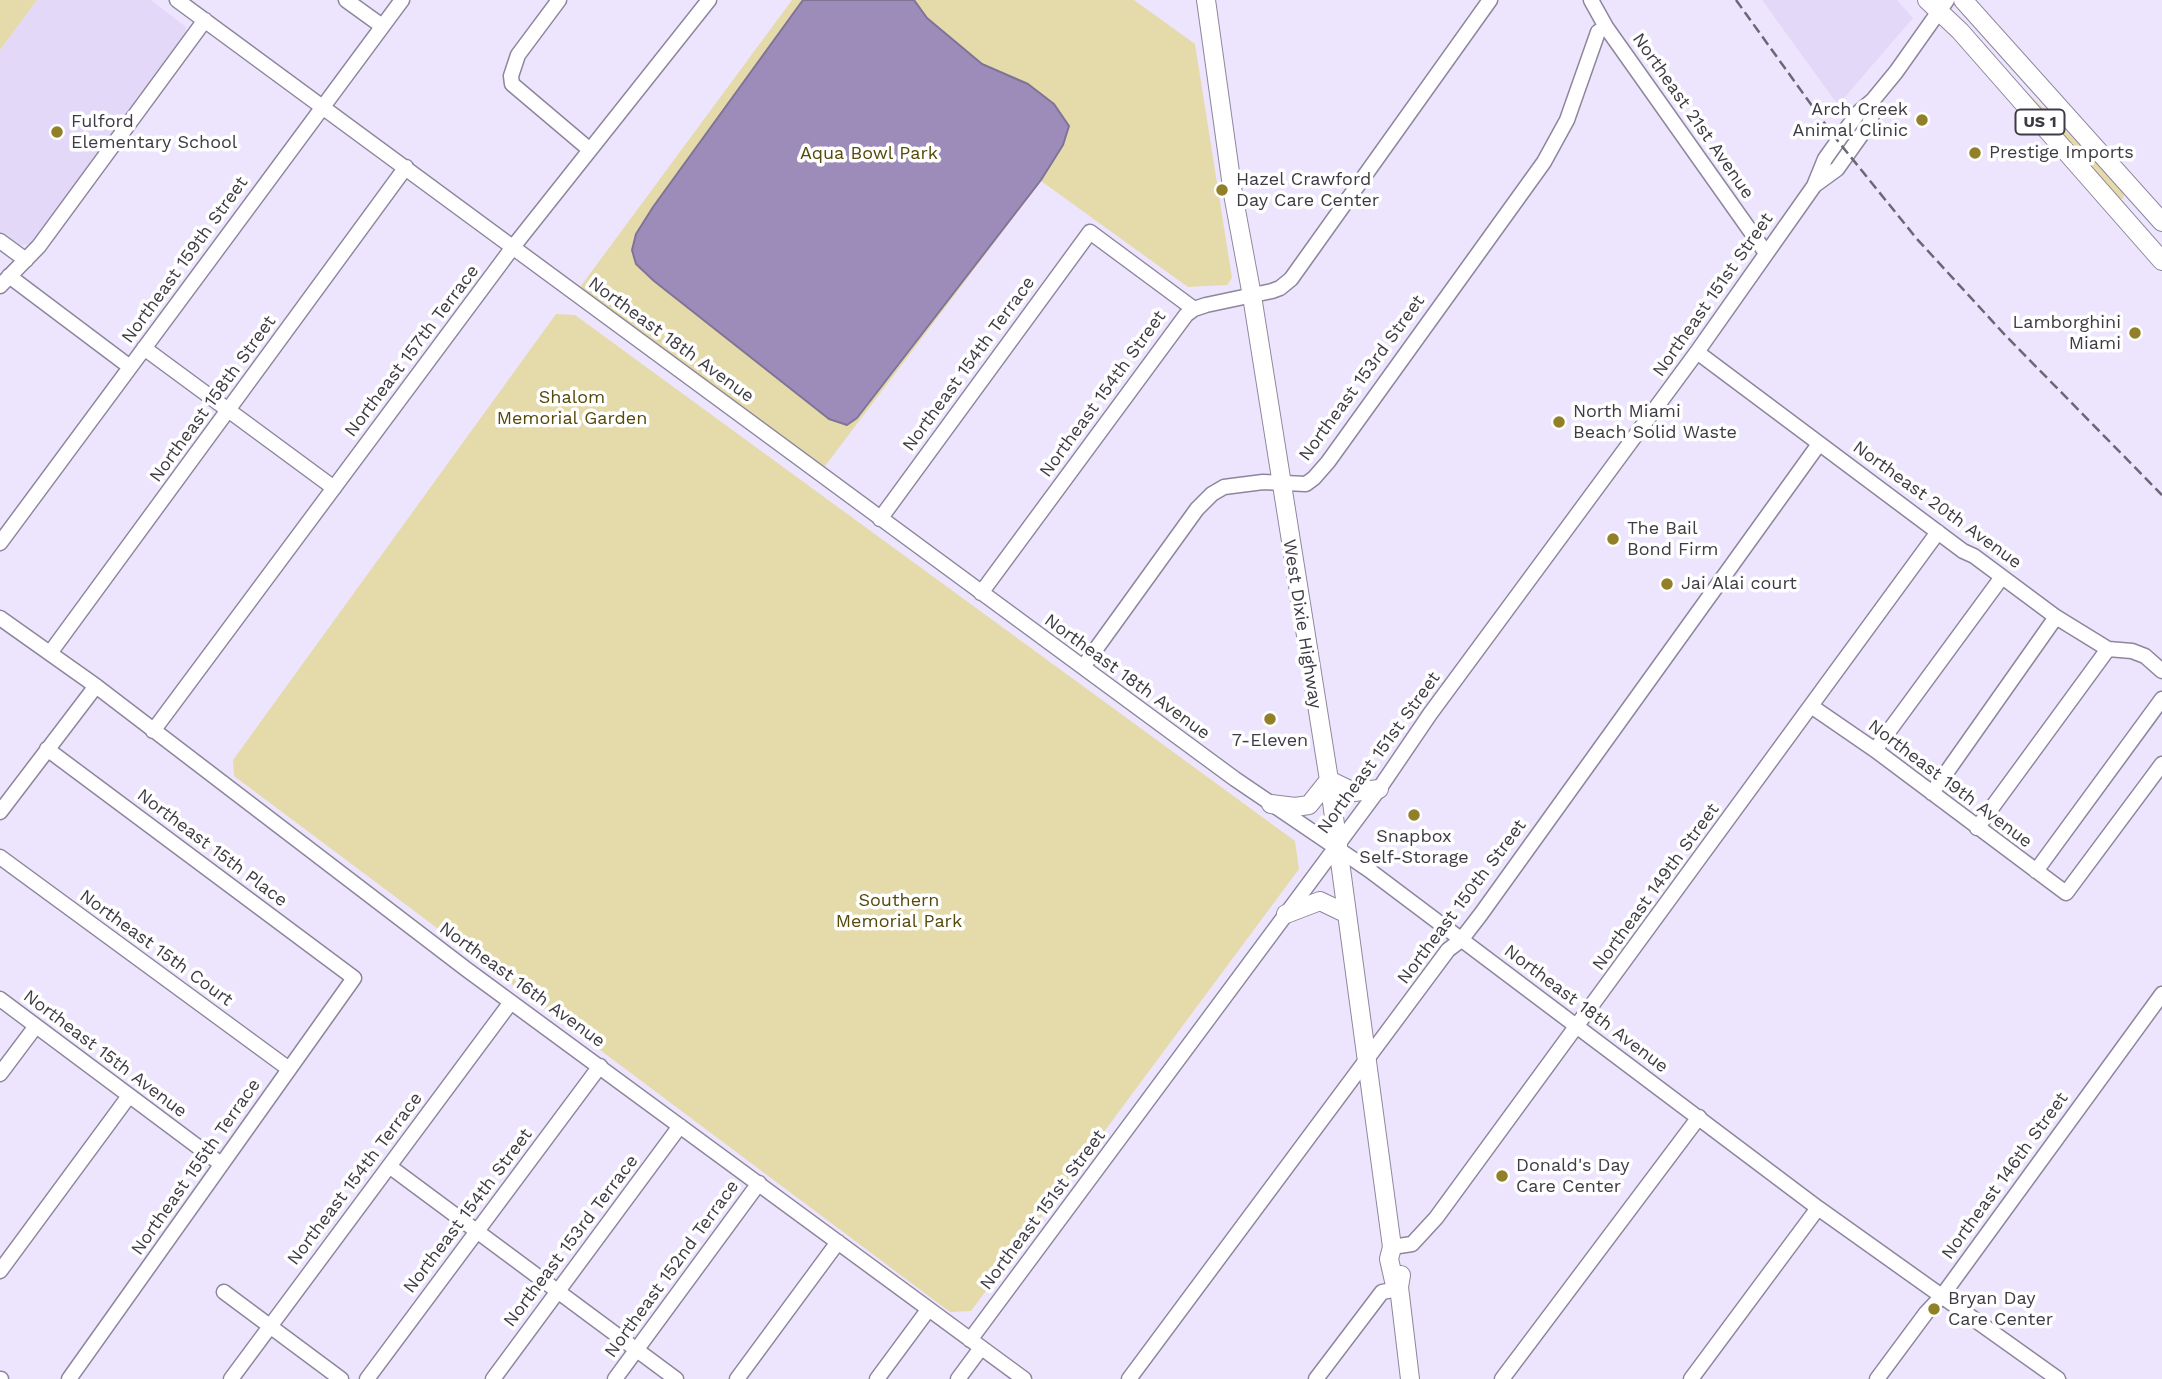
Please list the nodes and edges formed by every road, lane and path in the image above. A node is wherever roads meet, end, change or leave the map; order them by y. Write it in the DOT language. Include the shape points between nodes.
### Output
graph roads {
  1 [pos="177,0"];
  2 [pos="346,0"];
  3 [pos="402,0"];
  4 [pos="559,0"];
  5 [pos="709,0"];
  6 [pos="1206,0"];
  7 [pos="1490,0"];
  8 [pos="1591,0"];
  9 [pos="1963,0"];
  10 [pos="1938,3"];
  11 [pos="205,20"];
  12 [pos="382,26"];
  13 [pos="1605,27"];
  14 [pos="322,105"];
  15 [pos="590,150"];
  16 [pos="406,167"];
  17 [pos="2160,220"];
  18 [pos="2139,236"];
  19 [pos="0,241"];
  20 [pos="513,247"];
  21 [pos="1766,253"];
  22 [pos="26,260"];
  23 [pos="2162,261"];
  24 [pos="4,281"];
  25 [pos="1252,296"];
  26 [pos="1194,309"];
  27 [pos="144,348"];
  28 [pos="1697,352"];
  29 [pos="130,367"];
  30 [pos="228,411"];
  31 [pos="1819,444"];
  32 [pos="1280,484"];
  33 [pos="334,488"];
  34 [pos="880,519"];
  35 [pos="1938,532"];
  36 [pos="0,543"];
  37 [pos="2002,577"];
  38 [pos="981,593"];
  39 [pos="2056,617"];
  40 [pos="0,618"];
  41 [pos="2108,649"];
  42 [pos="50,653"];
  43 [pos="1083,667"];
  44 [pos="2162,671"];
  45 [pos="96,686"];
  46 [pos="2162,699"];
  47 [pos="1811,706"];
  48 [pos="153,731"];
  49 [pos="47,749"];
  50 [pos="1875,750"];
  51 [pos="2162,764"];
  52 [pos="1329,780"];
  53 [pos="1379,789"];
  54 [pos="1932,793"];
  55 [pos="1271,804"];
  56 [pos="0,812"];
  57 [pos="1977,828"];
  58 [pos="1336,846"];
  59 [pos="0,857"];
  60 [pos="2036,871"];
  61 [pos="1345,913"];
  62 [pos="1286,914"];
  63 [pos="1461,940"];
  64 [pos="354,978"];
  65 [pos="2162,994"];
  66 [pos="0,999"];
  67 [pos="511,1002"];
  68 [pos="36,1026"];
  69 [pos="1578,1027"];
  70 [pos="1366,1060"];
  71 [pos="600,1066"];
  72 [pos="289,1069"];
  73 [pos="0,1074"];
  74 [pos="129,1096"];
  75 [pos="1699,1117"];
  76 [pos="681,1126"];
  77 [pos="221,1164"];
  78 [pos="389,1166"];
  79 [pos="760,1183"];
  80 [pos="1818,1208"];
  81 [pos="478,1232"];
  82 [pos="838,1242"];
  83 [pos="1392,1248"];
  84 [pos="0,1272"];
  85 [pos="1399,1288"];
  86 [pos="557,1291"];
  87 [pos="224,1292"];
  88 [pos="1942,1296"];
  89 [pos="928,1310"];
  90 [pos="270,1326"];
  91 [pos="976,1344"];
  92 [pos="636,1350"];
  93 [pos="69,1379"];
  94 [pos="231,1379"];
  95 [pos="341,1379"];
  96 [pos="367,1379"];
  97 [pos="493,1379"];
  98 [pos="615,1379"];
  99 [pos="676,1379"];
  100 [pos="737,1379"];
  101 [pos="877,1379"];
  102 [pos="958,1379"];
  103 [pos="1024,1379"];
  104 [pos="1129,1379"];
  105 [pos="1316,1379"];
  106 [pos="1410,1379"];
  107 [pos="1502,1379"];
  108 [pos="1691,1379"];
  109 [pos="1877,1379"];
  110 [pos="2058,1379"];
  1 -- 11 [label="street, Northeast 18th Avenue"];
  2 -- 12 [label="street"];
  3 -- 12 [label="street, Northeast 159th Street"];
  4 -- 15 [label="street" via="519,55 511,76 516,89"];
  5 -- 15 [label="street, Northeast 157th Terrace"];
  6 -- 25 [label="main road, West Dixie Highway"];
  7 -- 25 [label="street, Northeast 154th Street" via="1291,279 1280,288"];
  8 -- 13 [label="street, Northeast 21st Avenue"];
  9 -- 17 [label="main road, US 1"];
  10 -- 18 [label="main road, US 1"];
  10 -- 21 [label="street, Northeast 151st Street" via="1927,30 1873,100 1869,124 1837,169 1814,186"];
  11 -- 14 [label="street, Northeast 18th Avenue"];
  11 -- 22 [label="street"];
  12 -- 14 [label="street, Northeast 159th Street"];
  13 -- 21 [label="street, Northeast 21st Avenue"];
  13 -- 32 [label="street, Northeast 153rd Street" via="1589,52 1567,120 1527,185 1328,461 1306,484"];
  14 -- 16 [label="street, Northeast 18th Avenue"];
  14 -- 27 [label="street, Northeast 159th Street"];
  15 -- 20 [label="street, Northeast 157th Terrace"];
  16 -- 20 [label="street, Northeast 18th Avenue"];
  16 -- 30 [label="street, Northeast 158th Street"];
  17 -- 18 [label="main road"];
  18 -- 23 [label="main road, US 1"];
  19 -- 22 [label="street"];
  20 -- 33 [label="street, Northeast 157th Terrace"];
  20 -- 34 [label="street, Northeast 18th Avenue"];
  21 -- 28 [label="street, Northeast 151st Street"];
  22 -- 24 [label="street"];
  24 -- 29 [label="street"];
  25 -- 26 [label="street, Northeast 154th Street"];
  25 -- 32 [label="main road, West Dixie Highway"];
  26 -- 34 [label="street, Northeast 154th Terrace" via="1090,232"];
  26 -- 38 [label="street, Northeast 154th Street" via="1181,320"];
  27 -- 29 [label="street, Northeast 159th Street"];
  27 -- 30 [label="street"];
  28 -- 31 [label="street, Northeast 20th Avenue"];
  28 -- 53 [label="street, Northeast 151st Street"];
  29 -- 36 [label="street, Northeast 159th Street"];
  30 -- 33 [label="street"];
  30 -- 42 [label="street, Northeast 158th Street"];
  31 -- 35 [label="street, Northeast 20th Avenue"];
  31 -- 63 [label="street, Northeast 150th Street"];
  32 -- 43 [label="street, Northeast 153rd Street" via="1224,487 1212,494"];
  32 -- 52 [label="main road, West Dixie Highway"];
  33 -- 48 [label="street, Northeast 157th Terrace"];
  34 -- 38 [label="street, Northeast 18th Avenue"];
  35 -- 37 [label="street, Northeast 20th Avenue"];
  35 -- 47 [label="street, Northeast 149th Street"];
  37 -- 39 [label="street, Northeast 20th Avenue"];
  37 -- 50 [label="street"];
  38 -- 43 [label="street, Northeast 18th Avenue"];
  39 -- 41 [label="street, Northeast 20th Avenue"];
  39 -- 54 [label="street"];
  40 -- 42 [label="street, Northeast 16th Avenue"];
  41 -- 44 [label="street, Northeast 20th Avenue" via="2146,656"];
  41 -- 57 [label="street"];
  42 -- 45 [label="street, Northeast 16th Avenue"];
  43 -- 55 [label="street, Northeast 18th Avenue"];
  45 -- 48 [label="street, Northeast 16th Avenue"];
  45 -- 49 [label="street"];
  46 -- 60 [label="street"];
  47 -- 50 [label="street, Northeast 19th Avenue"];
  47 -- 69 [label="street, Northeast 149th Street"];
  48 -- 67 [label="street, Northeast 16th Avenue"];
  49 -- 56 [label="street"];
  49 -- 64 [label="street, Northeast 15th Place"];
  50 -- 54 [label="street, Northeast 19th Avenue"];
  51 -- 60 [label="street, Northeast 19th Avenue" via="2066,893"];
  52 -- 53 [label="main road" via="1354,792"];
  52 -- 55 [label="main road" via="1309,805"];
  52 -- 58 [label="main road, West Dixie Highway"];
  53 -- 58 [label="street, Northeast 151st Street"];
  54 -- 57 [label="street, Northeast 19th Avenue"];
  55 -- 58 [label="street, Northeast 18th Avenue"];
  57 -- 60 [label="street, Northeast 19th Avenue"];
  58 -- 61 [label="main road, West Dixie Highway"];
  58 -- 62 [label="street, Northeast 151st Street"];
  58 -- 63 [label="street, Northeast 18th Avenue"];
  59 -- 72 [label="street, Northeast 15th Court"];
  61 -- 62 [label="main road" via="1320,901"];
  61 -- 70 [label="main road, West Dixie Highway"];
  62 -- 91 [label="street, Northeast 151st Street"];
  63 -- 69 [label="street, Northeast 18th Avenue"];
  63 -- 70 [label="street, Northeast 150th Street" via="1448,950"];
  64 -- 72 [label="street, Northeast 155th Terrace"];
  65 -- 88 [label="street, Northeast 146th Street"];
  66 -- 68 [label="street, Northeast 15th Avenue"];
  67 -- 71 [label="street, Northeast 16th Avenue"];
  67 -- 78 [label="street, Northeast 154th Terrace"];
  68 -- 73 [label="street"];
  68 -- 74 [label="street, Northeast 15th Avenue"];
  69 -- 75 [label="street, Northeast 18th Avenue"];
  69 -- 83 [label="street, Northeast 149th Street" via="1436,1218 1412,1244"];
  70 -- 83 [label="main road, West Dixie Highway"];
  70 -- 104 [label="street, Northeast 150th Street"];
  71 -- 76 [label="street, Northeast 16th Avenue"];
  71 -- 81 [label="street, Northeast 154th Street"];
  72 -- 77 [label="street, Northeast 155th Terrace"];
  74 -- 77 [label="street, Northeast 15th Avenue"];
  74 -- 84 [label="street"];
  75 -- 80 [label="street, Northeast 18th Avenue"];
  75 -- 107 [label="street"];
  76 -- 79 [label="street, Northeast 16th Avenue"];
  76 -- 86 [label="street, Northeast 153rd Terrace"];
  77 -- 93 [label="street, Northeast 155th Terrace"];
  78 -- 81 [label="street"];
  78 -- 90 [label="street, Northeast 154th Terrace"];
  79 -- 82 [label="street, Northeast 16th Avenue"];
  79 -- 92 [label="street, Northeast 152nd Terrace"];
  80 -- 88 [label="street, Northeast 18th Avenue"];
  80 -- 108 [label="street"];
  81 -- 86 [label="street"];
  81 -- 96 [label="street, Northeast 154th Street"];
  82 -- 89 [label="street, Northeast 16th Avenue"];
  82 -- 100 [label="street"];
  83 -- 85 [label="main road, West Dixie Highway" via="1390,1259"];
  85 -- 105 [label="street" via="1382,1292"];
  85 -- 106 [label="main road, West Dixie Highway"];
  86 -- 92 [label="street"];
  86 -- 97 [label="street, Northeast 153rd Terrace"];
  87 -- 90 [label="street"];
  88 -- 109 [label="street, Northeast 146th Street"];
  88 -- 110 [label="street, Northeast 18th Avenue"];
  89 -- 91 [label="street, Northeast 16th Avenue"];
  89 -- 101 [label="street"];
  90 -- 94 [label="street, Northeast 154th Terrace"];
  90 -- 95 [label="street"];
  91 -- 102 [label="street, Northeast 151st Street"];
  91 -- 103 [label="street, Northeast 16th Avenue"];
  92 -- 98 [label="street, Northeast 152nd Terrace"];
  92 -- 99 [label="street"];
}
